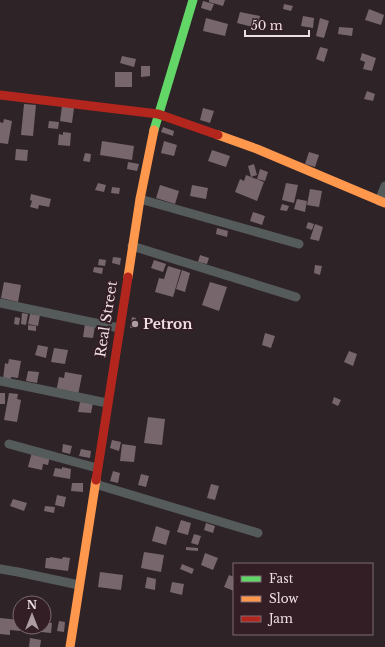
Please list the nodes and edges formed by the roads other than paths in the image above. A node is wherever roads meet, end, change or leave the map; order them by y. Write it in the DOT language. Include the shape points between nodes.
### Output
graph roads {
  1 [pos="192,0"];
  2 [pos="0,94"];
  3 [pos="158,114"];
  4 [pos="385,186"];
  5 [pos="140,199"];
  6 [pos="382,202"];
  7 [pos="299,244"];
  8 [pos="132,246"];
  9 [pos="296,297"];
  10 [pos="0,303"];
  11 [pos="119,328"];
  12 [pos="0,381"];
  13 [pos="107,403"];
  14 [pos="9,444"];
  15 [pos="97,468"];
  16 [pos="95,484"];
  17 [pos="258,532"];
  18 [pos="0,569"];
  19 [pos="79,586"];
  20 [pos="70,647"];
  1 -- 3 [label="main road, Real Street"];
  2 -- 3 [label="main road"];
  3 -- 5 [label="main road, Real Street"];
  3 -- 6 [label="main road" via="257,149"];
  4 -- 6 [label="street"];
  5 -- 7 [label="street"];
  5 -- 8 [label="main road, Real Street"];
  8 -- 9 [label="street"];
  8 -- 11 [label="main road, Real Street"];
  10 -- 11 [label="street"];
  11 -- 13 [label="main road, Real Street"];
  12 -- 13 [label="street"];
  13 -- 15 [label="main road, Real Street"];
  14 -- 15 [label="street"];
  15 -- 16 [label="main road, Real Street"];
  16 -- 17 [label="street"];
  16 -- 19 [label="main road, Real Street"];
  18 -- 19 [label="street"];
  19 -- 20 [label="main road, Real Street"];
}
